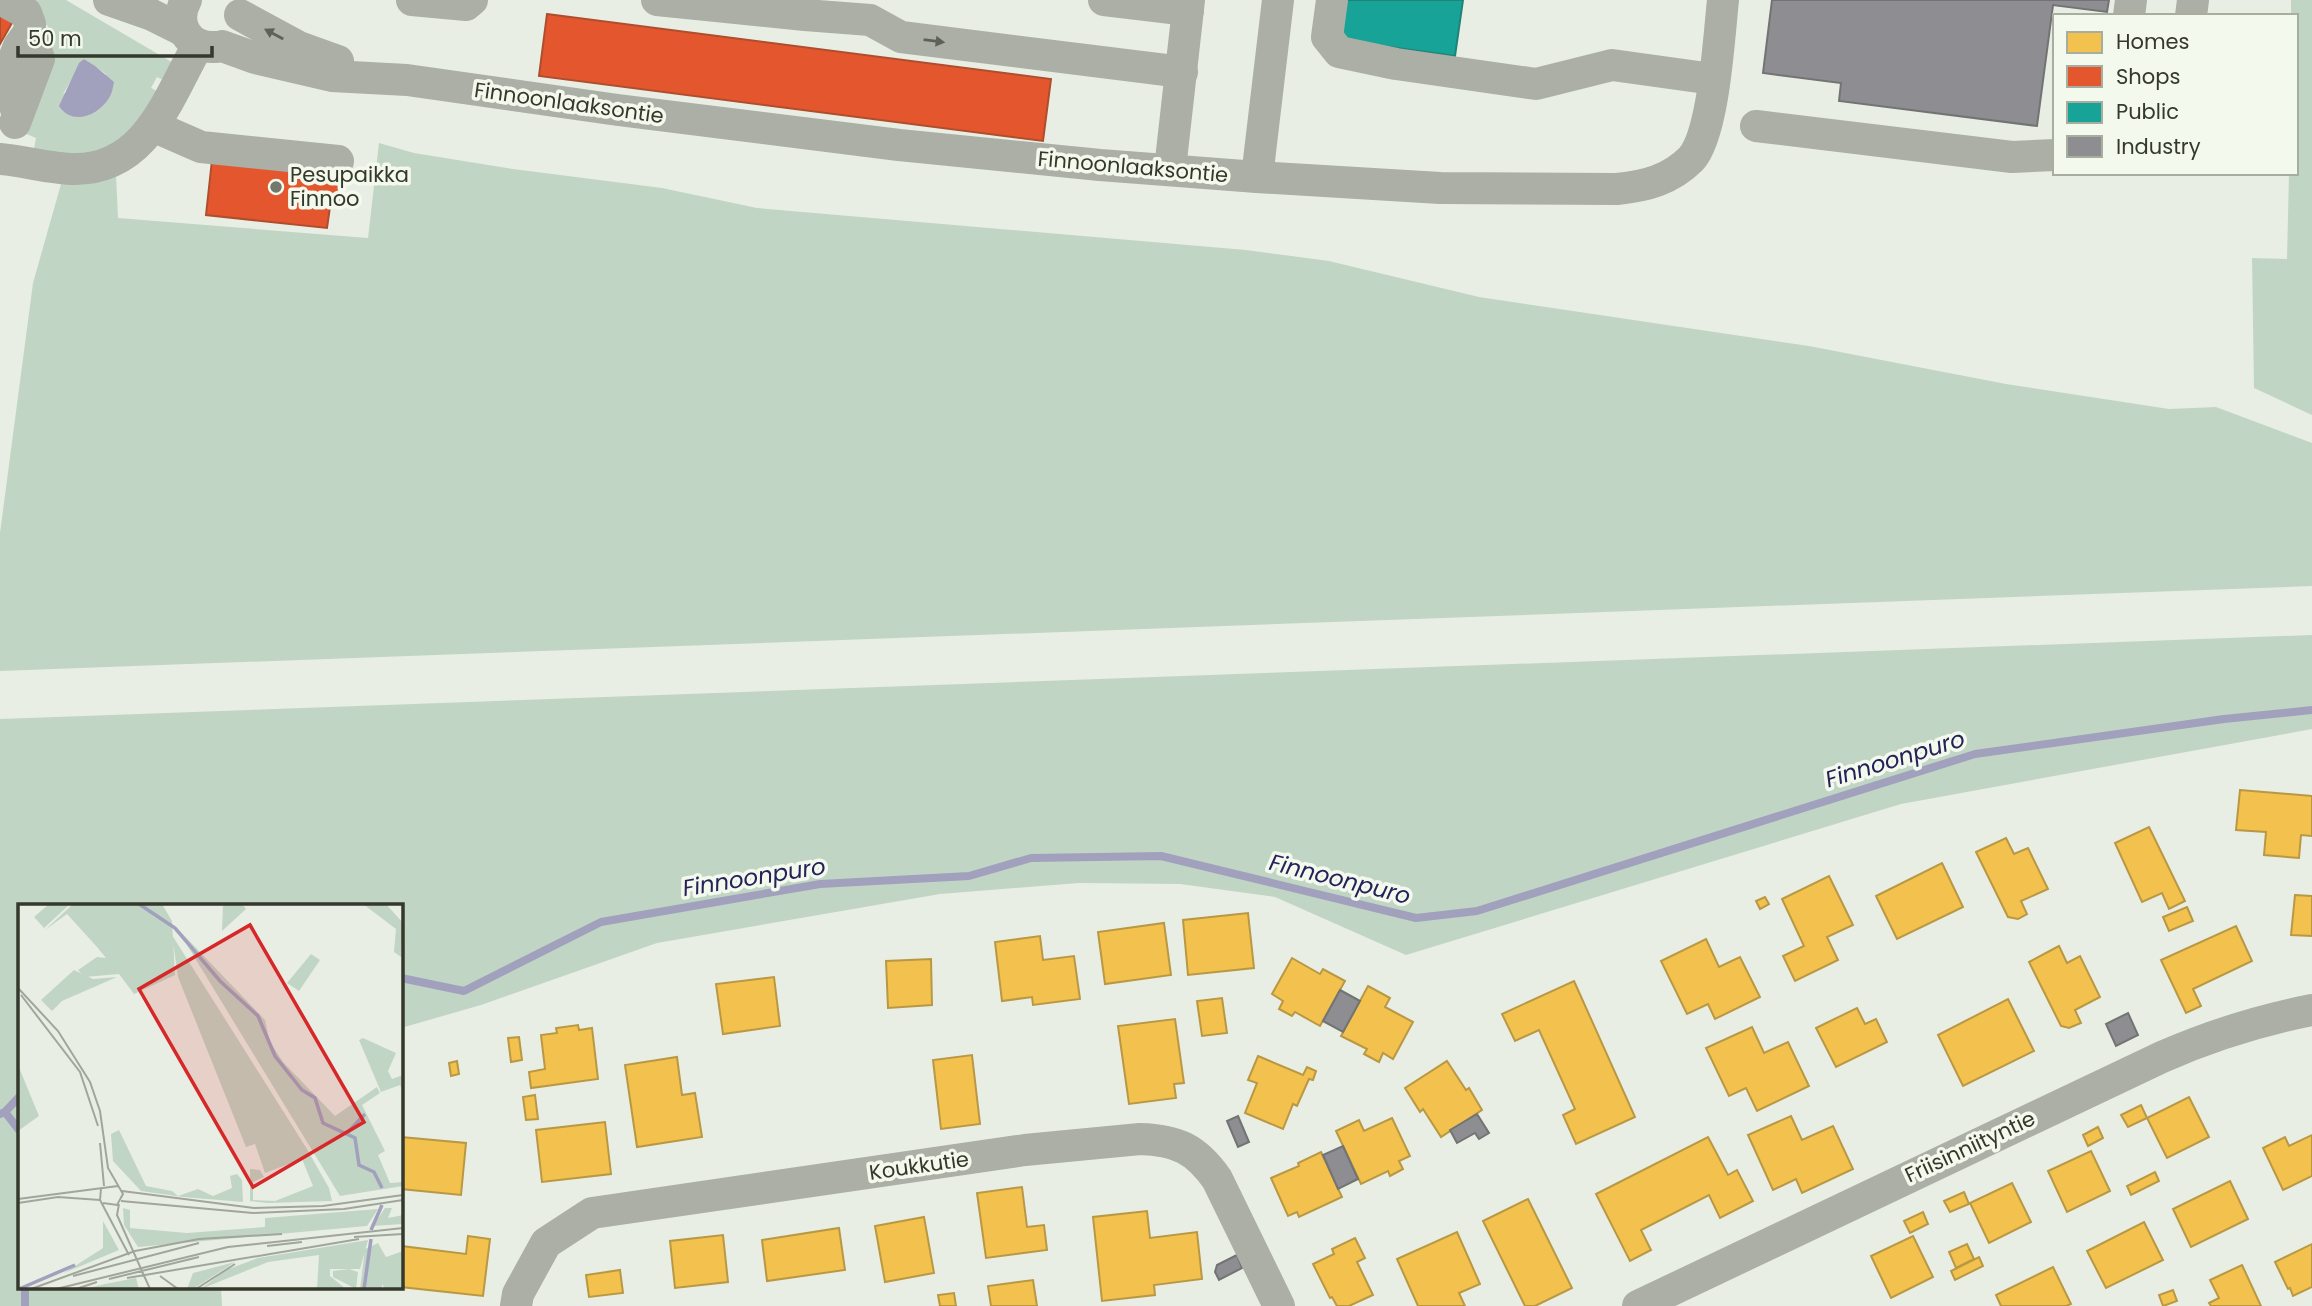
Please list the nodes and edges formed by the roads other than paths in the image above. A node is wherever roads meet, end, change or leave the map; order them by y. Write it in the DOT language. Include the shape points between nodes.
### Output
graph roads {
  1 [pos="2,0"];
  2 [pos="108,0"];
  3 [pos="412,0"];
  4 [pos="471,0"];
  5 [pos="657,0"];
  6 [pos="1104,0"];
  7 [pos="1278,0"];
  8 [pos="1332,0"];
  9 [pos="1723,0"];
  10 [pos="1189,5"];
  11 [pos="237,7"];
  12 [pos="872,10"];
  13 [pos="197,30"];
  14 [pos="1182,72"];
  15 [pos="1713,79"];
  16 [pos="407,80"];
  17 [pos="153,125"];
  18 [pos="1756,126"];
  19 [pos="9,141"];
  20 [pos="2053,155"];
  21 [pos="338,161"];
  22 [pos="1170,169"];
  23 [pos="1257,177"];
  24 [pos="2312,1010"];
  25 [pos="516,1306"];
  26 [pos="1279,1306"];
  27 [pos="1638,1306"];
  1 -- 19 [label="street" via="26,13 39,60"];
  2 -- 13 [label="street, Finnoonlaaksontie"];
  3 -- 4 [label="street" via="466,5"];
  5 -- 12 [label="street" via="806,15"];
  6 -- 10 [label="street"];
  7 -- 23 [label="street"];
  8 -- 15 [label="street" via="1327,37 1339,52 1396,64 1536,84 1612,65"];
  9 -- 15 [label="street, Finnoonlaaksontie"];
  10 -- 14 [label="street"];
  11 -- 13 [label="street" via="240,24 230,41"];
  16 -- 11 [label="street, Finnoonlaaksontie, one-way" via="299,47"];
  12 -- 14 [label="street, one-way" via="901,37"];
  13 -- 16 [label="street, Finnoonlaaksontie" via="282,65 332,76"];
  13 -- 17 [label="street"];
  14 -- 22 [label="street"];
  15 -- 23 [label="street, Finnoonlaaksontie" via="1707,120 1693,157 1663,180 1639,187 1440,188"];
  16 -- 22 [label="street, Finnoonlaaksontie" via="899,145"];
  17 -- 19 [label="street" via="129,153 99,167 45,166"];
  17 -- 21 [label="street" via="201,147"];
  18 -- 20 [label="street" via="2012,157"];
  22 -- 23 [label="street, Finnoonlaaksontie"];
  24 -- 27 [label="street, Friisinniityntie" via="2194,1043 2155,1060"];
  25 -- 26 [label="street, Koukkutie" via="546,1243 592,1213 1025,1150 1140,1139 1180,1146 1206,1164"];
}
